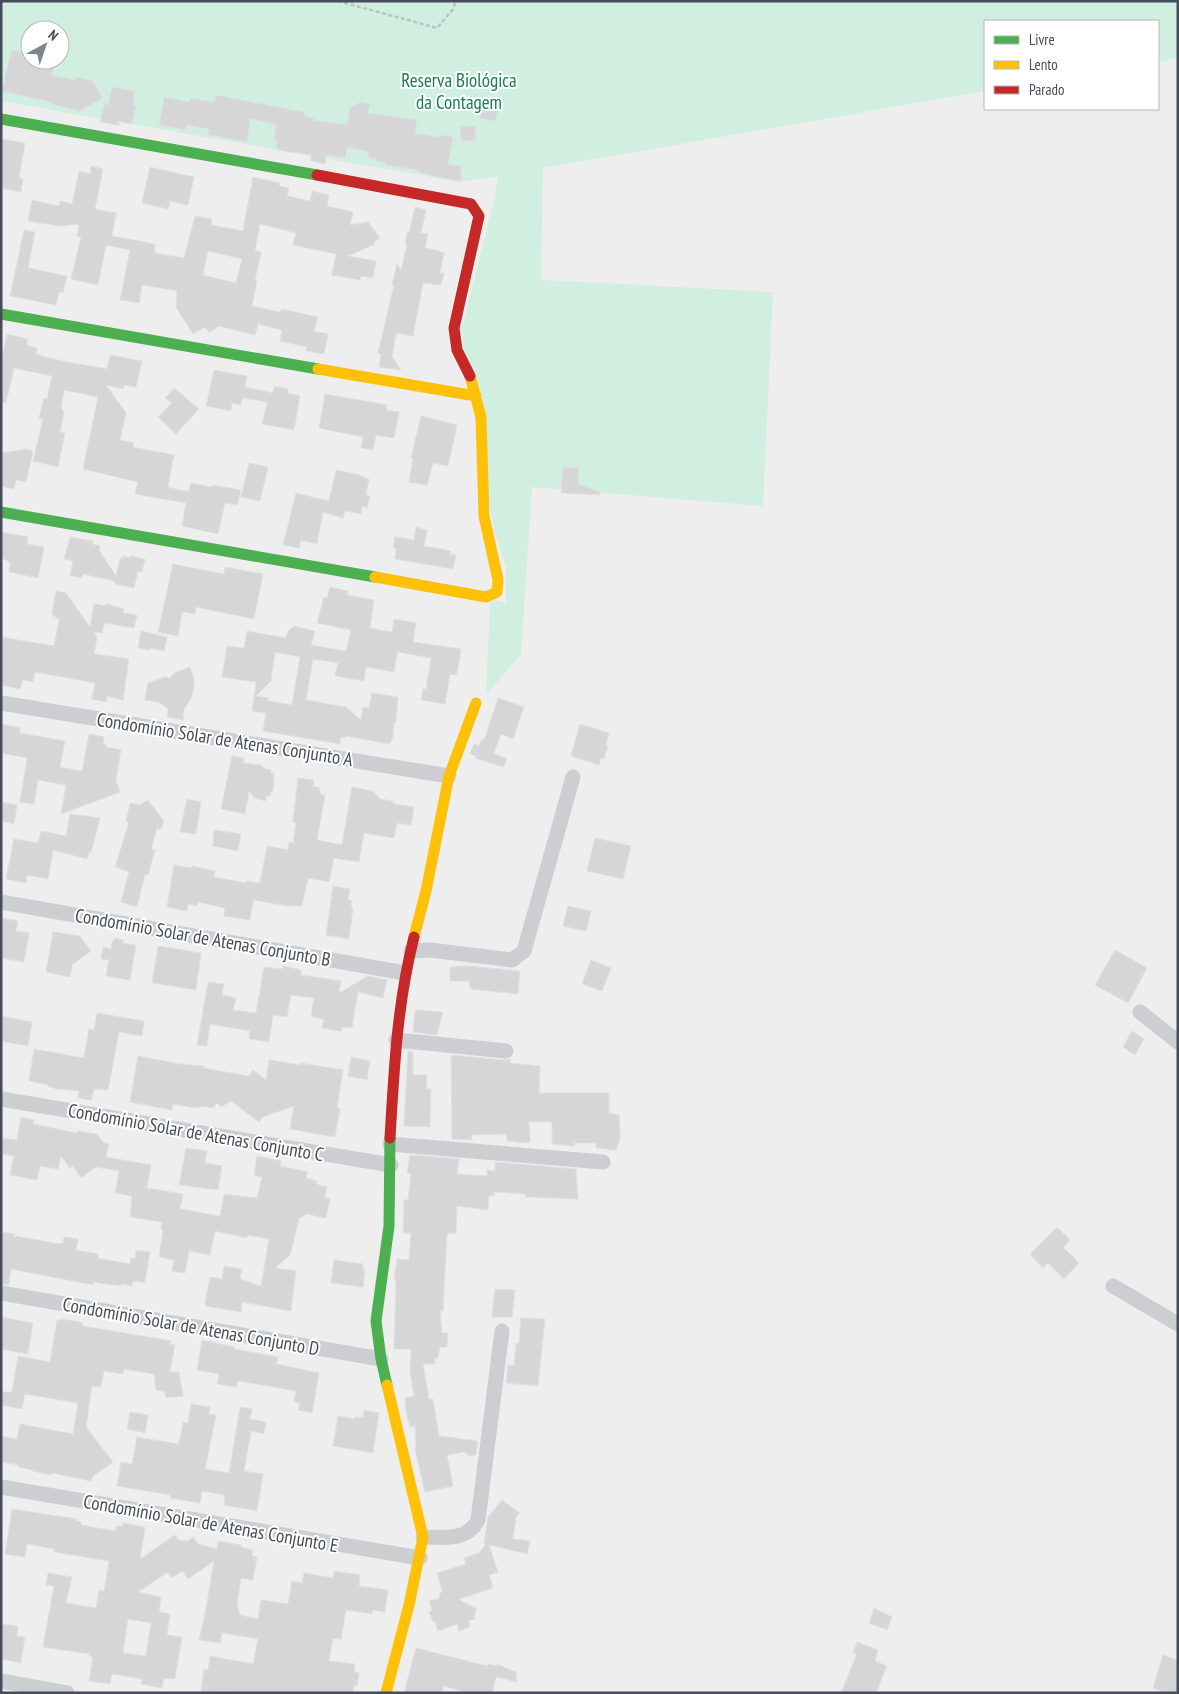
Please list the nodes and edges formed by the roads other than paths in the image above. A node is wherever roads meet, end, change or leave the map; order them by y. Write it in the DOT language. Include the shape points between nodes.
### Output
graph roads {
  1 [pos="1,119"];
  2 [pos="1,314"];
  3 [pos="476,396"];
  4 [pos="1,512"];
  5 [pos="1,703"];
  6 [pos="476,703"];
  7 [pos="449,776"];
  8 [pos="573,777"];
  9 [pos="1,902"];
  10 [pos="411,950"];
  11 [pos="406,973"];
  12 [pos="1140,1012"];
  13 [pos="396,1040"];
  14 [pos="1178,1042"];
  15 [pos="506,1051"];
  16 [pos="1,1099"];
  17 [pos="390,1144"];
  18 [pos="603,1162"];
  19 [pos="391,1165"];
  20 [pos="1113,1286"];
  21 [pos="1,1293"];
  22 [pos="1178,1324"];
  23 [pos="502,1331"];
  24 [pos="381,1359"];
  25 [pos="1,1487"];
  26 [pos="423,1537"];
  27 [pos="420,1558"];
  28 [pos="1,1681"];
  29 [pos="67,1693"];
  30 [pos="386,1693"];
  1 -- 3 [label="street" via="471,204 478,216 454,328 457,350 469,372"];
  2 -- 3 [label="street"];
  3 -- 4 [label="street" via="481,417 484,516 498,580 497,592 486,597"];
  5 -- 7 [label="street, Condomínio Solar de Atenas Conjunto A"];
  6 -- 7 [label="street"];
  7 -- 10 [label="street"];
  8 -- 10 [label="street" via="524,950 512,960"];
  9 -- 11 [label="street, Condomínio Solar de Atenas Conjunto B"];
  10 -- 11 [label="street"];
  11 -- 13 [label="street"];
  12 -- 14 [label="street"];
  13 -- 15 [label="street"];
  13 -- 17 [label="street"];
  16 -- 19 [label="street, Condomínio Solar de Atenas Conjunto C"];
  17 -- 18 [label="street"];
  17 -- 19 [label="street"];
  19 -- 24 [label="street" via="389,1226 376,1320"];
  20 -- 22 [label="street"];
  21 -- 24 [label="street, Condomínio Solar de Atenas Conjunto D"];
  23 -- 26 [label="street" via="478,1520 468,1533 460,1537"];
  24 -- 26 [label="street"];
  25 -- 27 [label="street, Condomínio Solar de Atenas Conjunto E"];
  26 -- 27 [label="street"];
  27 -- 30 [label="street"];
  28 -- 29 [label="street"];
}
